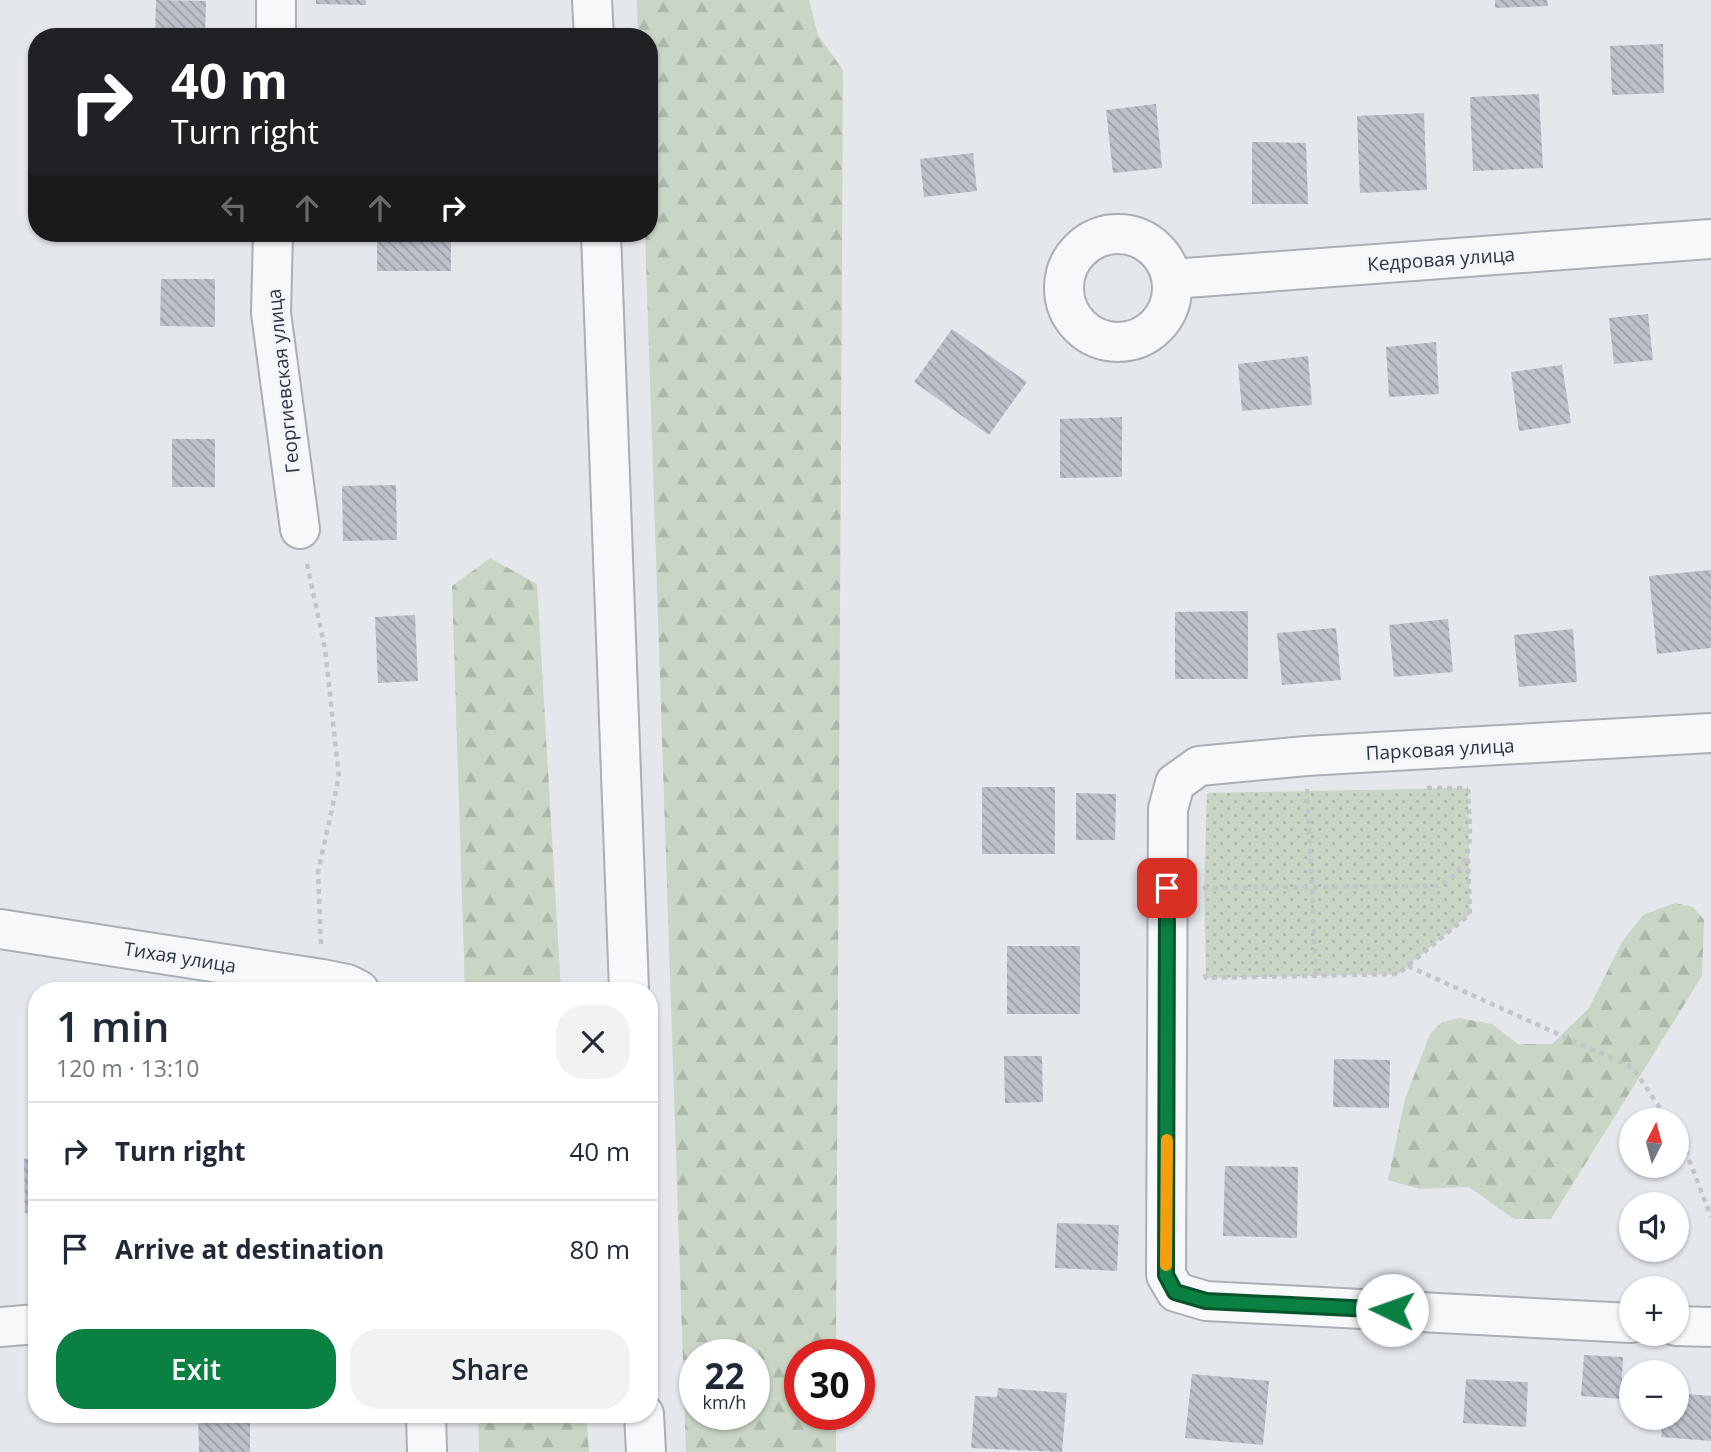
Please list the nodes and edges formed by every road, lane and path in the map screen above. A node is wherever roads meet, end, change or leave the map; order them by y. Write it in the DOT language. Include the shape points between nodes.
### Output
graph roads {
  1 [pos="276,0"];
  2 [pos="592,0"];
  3 [pos="276,28"];
  4 [pos="594,28"];
  5 [pos="1711,239"];
  6 [pos="273,242"];
  7 [pos="601,242"];
  8 [pos="1172,279"];
  9 [pos="300,528"];
  10 [pos="1711,733"];
  11 [pos="1469,747"];
  12 [pos="1307,781"];
  13 [pos="1414,788"];
  14 [pos="1468,788"];
  15 [pos="1468,856"];
  16 [pos="1204,875"];
  17 [pos="1312,887"];
  18 [pos="1186,888"];
  19 [pos="1204,901"];
  20 [pos="0,929"];
  21 [pos="1205,966"];
  22 [pos="1408,966"];
  23 [pos="1316,976"];
  24 [pos="322,979"];
  25 [pos="337,982"];
  26 [pos="629,982"];
  27 [pos="1660,1108"];
  28 [pos="1689,1159"];
  29 [pos="1711,1217"];
  30 [pos="1619,1322"];
  31 [pos="28,1325"];
  32 [pos="0,1327"];
  33 [pos="1689,1327"];
  34 [pos="1711,1328"];
  35 [pos="426,1423"];
  36 [pos="644,1423"];
  37 [pos="427,1452"];
  38 [pos="646,1452"];
  1 -- 3 [label="street"];
  2 -- 4 [label="street"];
  5 -- 8 [label="street, Кедровая улица"];
  6 -- 9 [label="street, Георгиевская улица" via="271,313"];
  7 -- 26 [label="street"];
  9 -- 24 [label="path" via="325,649 340,777 318,872"];
  10 -- 11 [label="street, Парковая улица"];
  11 -- 12 [label="street, Парковая улица"];
  11 -- 14 [label="path"];
  12 -- 17 [label="path"];
  12 -- 18 [label="street, Парковая улица" via="1199,766 1175,783 1168,809"];
  13 -- 14 [label="path"];
  14 -- 15 [label="path"];
  15 -- 17 [label="path" via="1456,876 1439,886"];
  15 -- 22 [label="path" via="1470,914"];
  16 -- 18 [label="path"];
  17 -- 18 [label="path"];
  17 -- 23 [label="path"];
  18 -- 19 [label="path"];
  18 -- 30 [label="street" via="1166,1275 1175,1292 1206,1301"];
  20 -- 24 [label="street, Тихая улица"];
  21 -- 23 [label="path" via="1206,978"];
  22 -- 23 [label="path" via="1398,974"];
  22 -- 27 [label="path" via="1633,1068"];
  24 -- 25 [label="street, Тихая улица"];
  28 -- 29 [label="path"];
  31 -- 32 [label="street"];
  33 -- 34 [label="street"];
  35 -- 37 [label="street"];
  36 -- 38 [label="street"];
}
